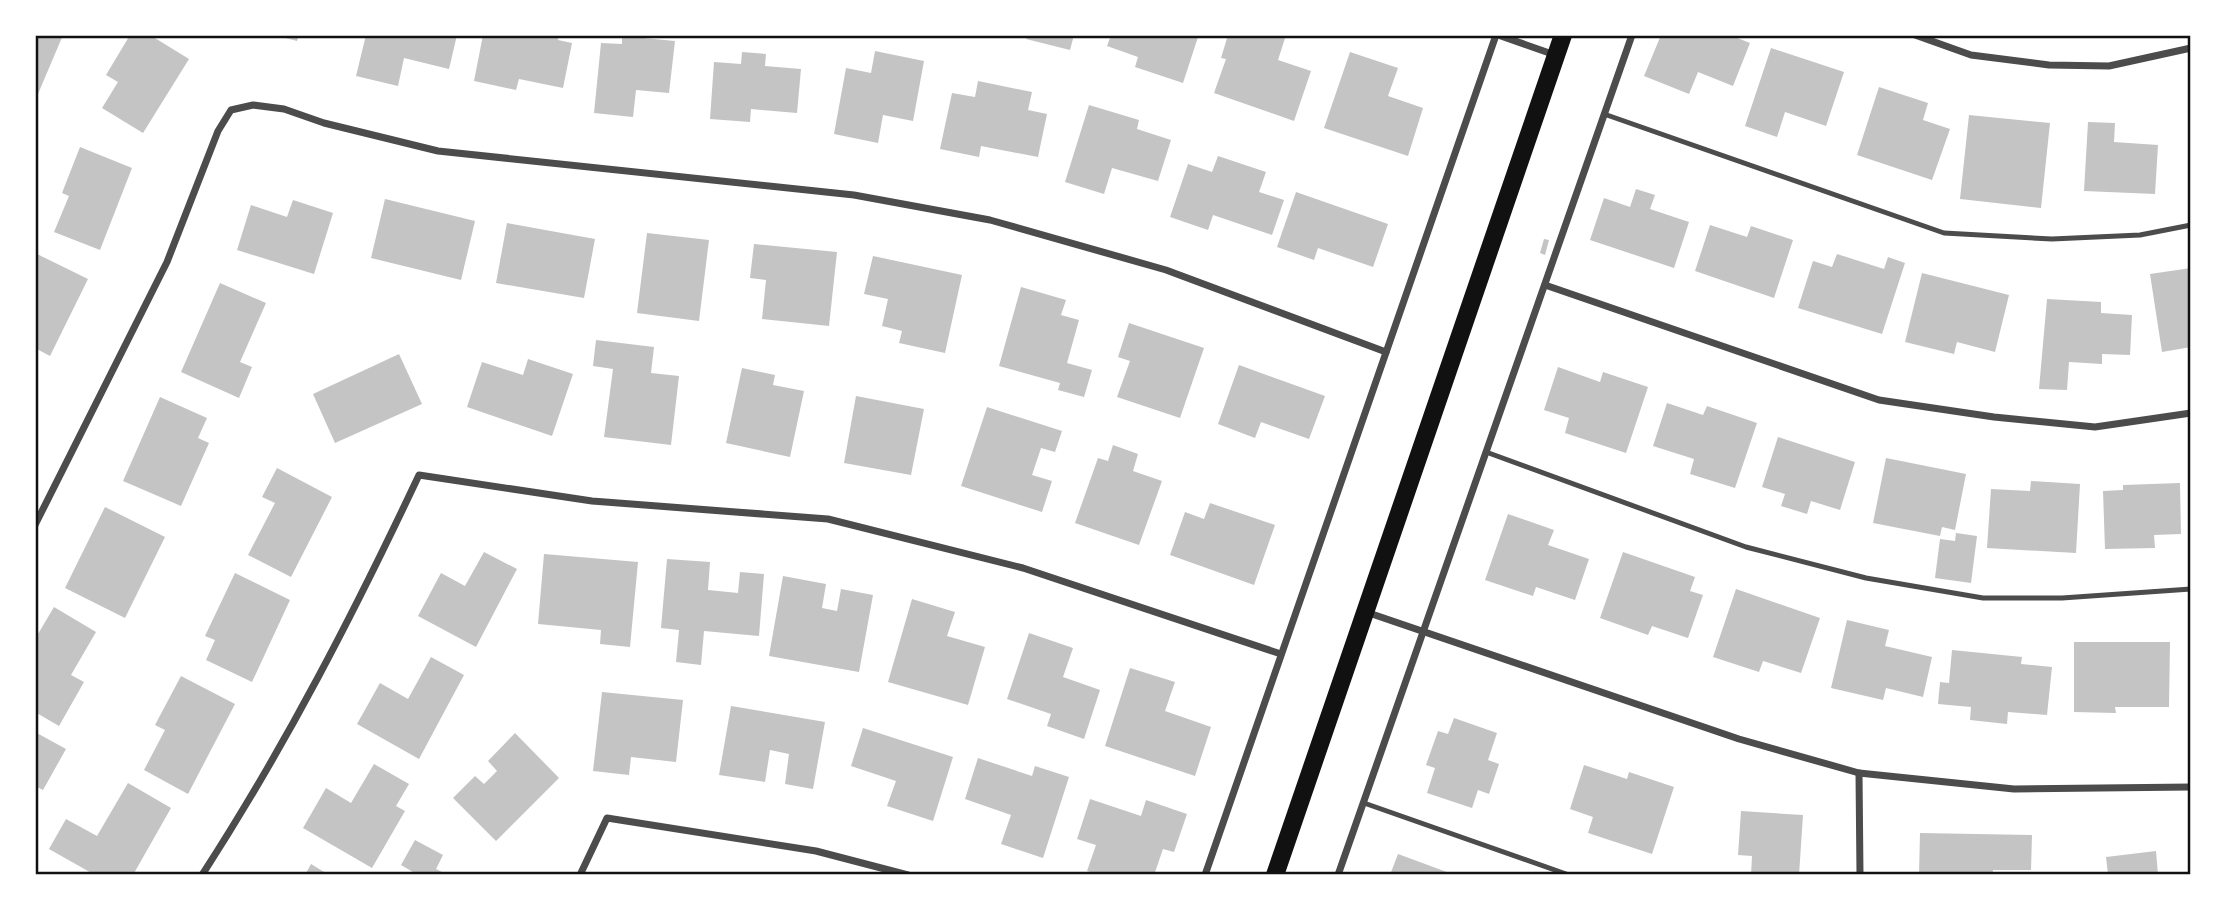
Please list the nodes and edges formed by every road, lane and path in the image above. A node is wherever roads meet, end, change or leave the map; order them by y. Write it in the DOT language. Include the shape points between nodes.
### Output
graph roads {
  1 [pos="1497,35"];
  2 [pos="1563,35"];
  3 [pos="1632,35"];
  4 [pos="1915,35"];
  5 [pos="2191,48"];
  6 [pos="1556,55"];
  7 [pos="1604,114"];
  8 [pos="2191,225"];
  9 [pos="1545,285"];
  10 [pos="1386,352"];
  11 [pos="2191,413"];
  12 [pos="1486,452"];
  13 [pos="35,525"];
  14 [pos="2191,589"];
  15 [pos="1366,612"];
  16 [pos="1423,632"];
  17 [pos="1281,654"];
  18 [pos="1859,773"];
  19 [pos="2191,787"];
  20 [pos="1364,803"];
  21 [pos="202,875"];
  22 [pos="580,875"];
  23 [pos="908,875"];
  24 [pos="1205,875"];
  25 [pos="1275,875"];
  26 [pos="1338,875"];
  27 [pos="1569,875"];
  28 [pos="1860,875"];
  1 -- 6 [label="street"];
  1 -- 10 [label="street"];
  2 -- 6 [label="main road"];
  3 -- 7 [label="street"];
  4 -- 5 [label="street" via="1971,55 2049,65 2109,66"];
  6 -- 15 [label="main road"];
  7 -- 8 [label="lane" via="1944,233 2052,239 2140,235"];
  7 -- 9 [label="street"];
  9 -- 11 [label="street" via="1879,400 2095,427"];
  9 -- 12 [label="street"];
  10 -- 13 [label="street" via="1166,270 990,220 853,195 438,151 284,109 253,105 231,110 218,131 167,262"];
  10 -- 17 [label="street"];
  12 -- 14 [label="lane" via="1746,547 1866,578 1983,598"];
  12 -- 16 [label="street"];
  15 -- 16 [label="street"];
  15 -- 25 [label="main road"];
  16 -- 18 [label="street" via="1739,739"];
  16 -- 20 [label="street"];
  17 -- 21 [label="street" via="1023,568 828,519 592,501 419,475 359,604 270,768"];
  17 -- 24 [label="street"];
  18 -- 19 [label="street" via="2014,789"];
  18 -- 28 [label="street"];
  20 -- 26 [label="street"];
  20 -- 27 [label="lane"];
  22 -- 23 [label="street" via="607,818 816,851"];
}
